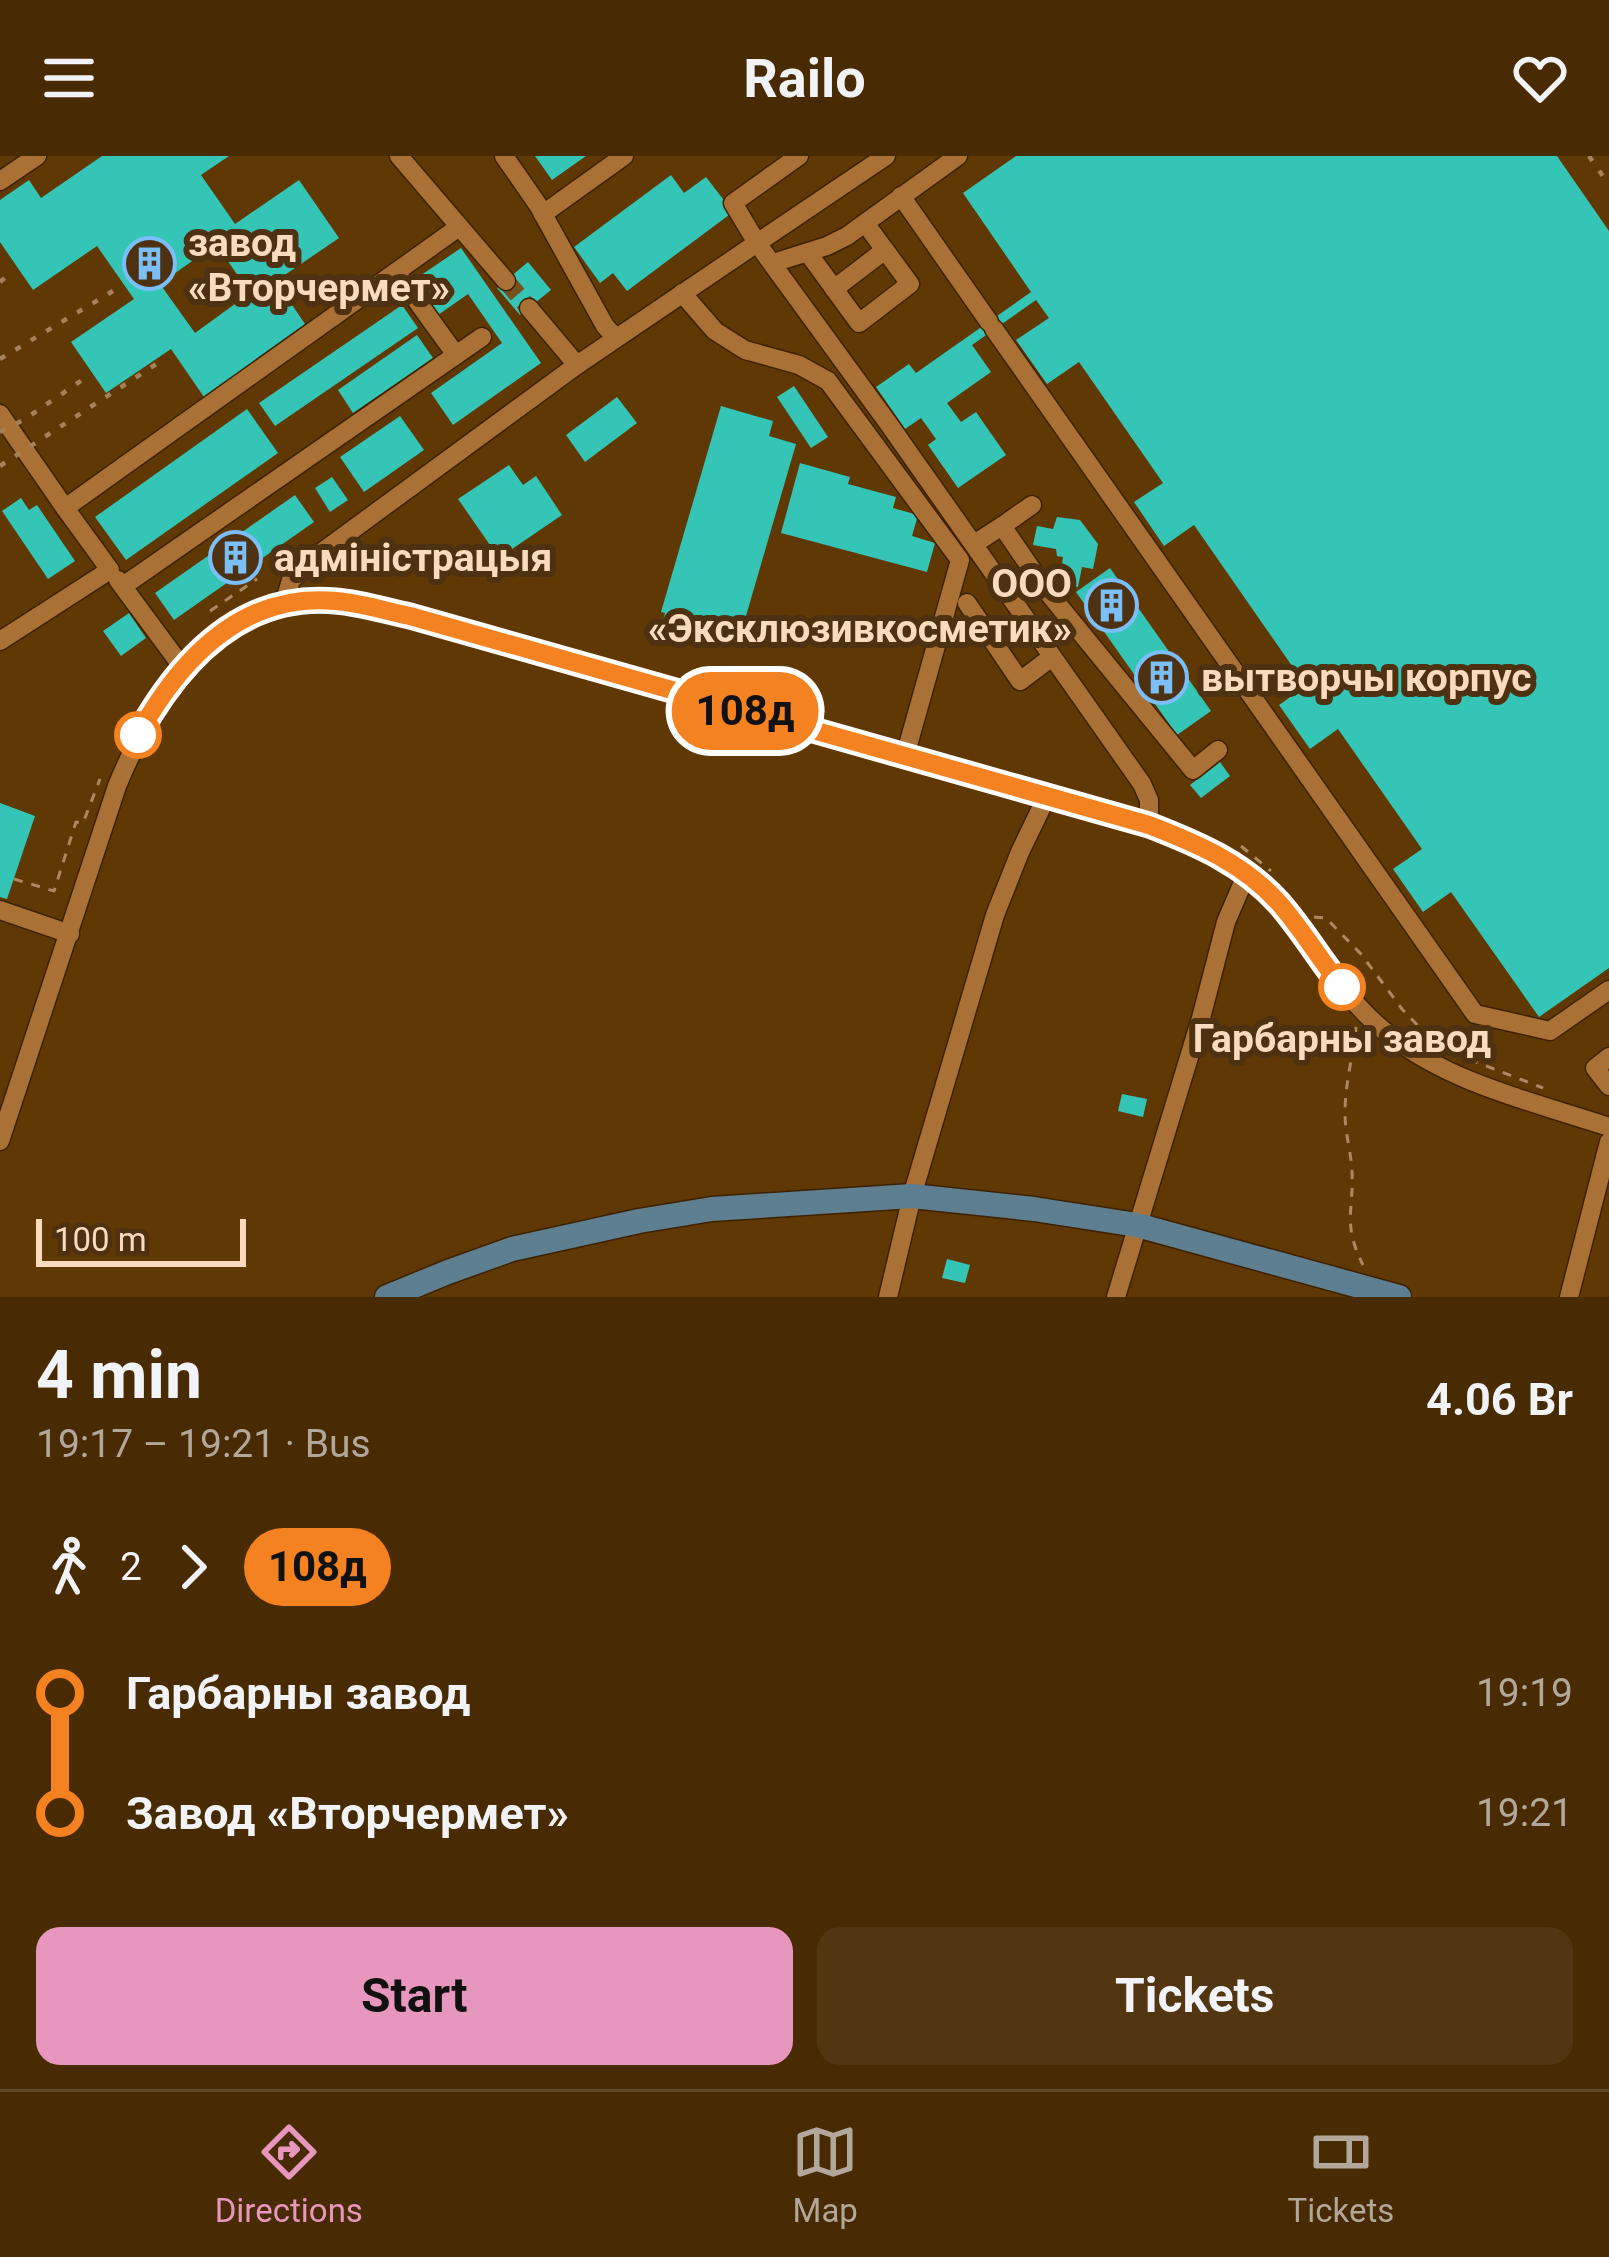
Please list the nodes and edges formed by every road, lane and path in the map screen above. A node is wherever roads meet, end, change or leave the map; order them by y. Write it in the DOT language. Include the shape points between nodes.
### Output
graph roads {
  1 [pos="38,156"];
  2 [pos="399,156"];
  3 [pos="504,156"];
  4 [pos="624,156"];
  5 [pos="799,156"];
  6 [pos="886,156"];
  7 [pos="958,156"];
  8 [pos="0,181"];
  9 [pos="901,196"];
  10 [pos="543,214"];
  11 [pos="865,223"];
  12 [pos="459,227"];
  13 [pos="757,243"];
  14 [pos="885,250"];
  15 [pos="808,253"];
  16 [pos="773,262"];
  17 [pos="397,272"];
  18 [pos="506,281"];
  19 [pos="834,289"];
  20 [pos="682,293"];
  21 [pos="529,308"];
  22 [pos="482,337"];
  23 [pos="616,338"];
  24 [pos="456,355"];
  25 [pos="577,365"];
  26 [pos="0,414"];
  27 [pos="1033,505"];
  28 [pos="65,508"];
  29 [pos="1002,526"];
  30 [pos="974,544"];
  31 [pos="116,578"];
  32 [pos="257,579"];
  33 [pos="967,602"];
  34 [pos="284,604"];
  35 [pos="210,611"];
  36 [pos="0,641"];
  37 [pos="1052,657"];
  38 [pos="183,668"];
  39 [pos="1218,750"];
  40 [pos="905,756"];
  41 [pos="117,785"];
  42 [pos="1047,796"];
  43 [pos="1149,825"];
  44 [pos="1241,846"];
  45 [pos="1271,870"];
  46 [pos="1247,873"];
  47 [pos="14,879"];
  48 [pos="0,910"];
  49 [pos="1308,921"];
  50 [pos="70,934"];
  51 [pos="1609,990"];
  52 [pos="1356,1026"];
  53 [pos="1609,1057"];
  54 [pos="1609,1086"];
  55 [pos="1543,1088"];
  56 [pos="1609,1127"];
  57 [pos="0,1141"];
  58 [pos="1609,1142"];
  59 [pos="912,1196"];
  60 [pos="1137,1226"];
  61 [pos="1370,1289"];
  62 [pos="388,1297"];
  63 [pos="888,1297"];
  64 [pos="1116,1297"];
  65 [pos="1399,1297"];
  66 [pos="1569,1297"];
  1 -- 8 [label="street"];
  2 -- 12 [label="street"];
  3 -- 10 [label="street"];
  4 -- 10 [label="street"];
  5 -- 13 [label="street" via="733,202"];
  6 -- 13 [label="street"];
  7 -- 9 [label="street"];
  9 -- 11 [label="street"];
  9 -- 51 [label="street" via="1475,1014 1550,1031"];
  10 -- 23 [label="street"];
  11 -- 14 [label="street"];
  11 -- 15 [label="street"];
  12 -- 17 [label="street"];
  12 -- 18 [label="street"];
  13 -- 16 [label="street"];
  13 -- 20 [label="street"];
  14 -- 19 [label="street"];
  14 -- 19 [label="street" via="910,284 859,323"];
  15 -- 16 [label="street"];
  15 -- 19 [label="street"];
  16 -- 30 [label="street"];
  17 -- 24 [label="street"];
  17 -- 28 [label="street"];
  20 -- 23 [label="street"];
  20 -- 40 [label="street" via="715,331 745,350 828,381 960,560"];
  21 -- 25 [label="street"];
  22 -- 24 [label="street"];
  23 -- 25 [label="street"];
  24 -- 31 [label="street"];
  25 -- 34 [label="street" via="322,552 291,580"];
  26 -- 28 [label="street"];
  27 -- 29 [label="street"];
  28 -- 31 [label="street"];
  29 -- 30 [label="street"];
  29 -- 39 [label="street" via="1192,770"];
  30 -- 37 [label="street"];
  31 -- 36 [label="street"];
  31 -- 38 [label="street"];
  32 -- 35 [label="path"];
  33 -- 37 [label="street" via="1021,680"];
  34 -- 38 [label="street" via="216,636"];
  34 -- 40 [label="street" via="333,601 410,616"];
  37 -- 43 [label="street" via="1142,784"];
  38 -- 41 [label="street" via="138,735"];
  40 -- 42 [label="street"];
  41 -- 47 [label="path" via="99,779 54,891"];
  41 -- 50 [label="street"];
  42 -- 43 [label="street"];
  42 -- 59 [label="street" via="995,915"];
  43 -- 46 [label="street"];
  44 -- 45 [label="path"];
  46 -- 56 [label="street" via="1387,1034 1478,1083"];
  46 -- 60 [label="street"];
  48 -- 50 [label="street"];
  49 -- 55 [label="path" via="1326,917 1402,1009 1450,1052"];
  50 -- 57 [label="street"];
  52 -- 61 [label="path" via="1346,1096 1349,1224"];
  53 -- 54 [label="street" via="1595,1068"];
  58 -- 66 [label="street"];
  59 -- 60 [label="main road"];
  59 -- 62 [label="main road" via="712,1209 617,1225 512,1250"];
  59 -- 63 [label="street"];
  60 -- 61 [label="main road"];
  60 -- 64 [label="street"];
  61 -- 65 [label="main road"];
}
